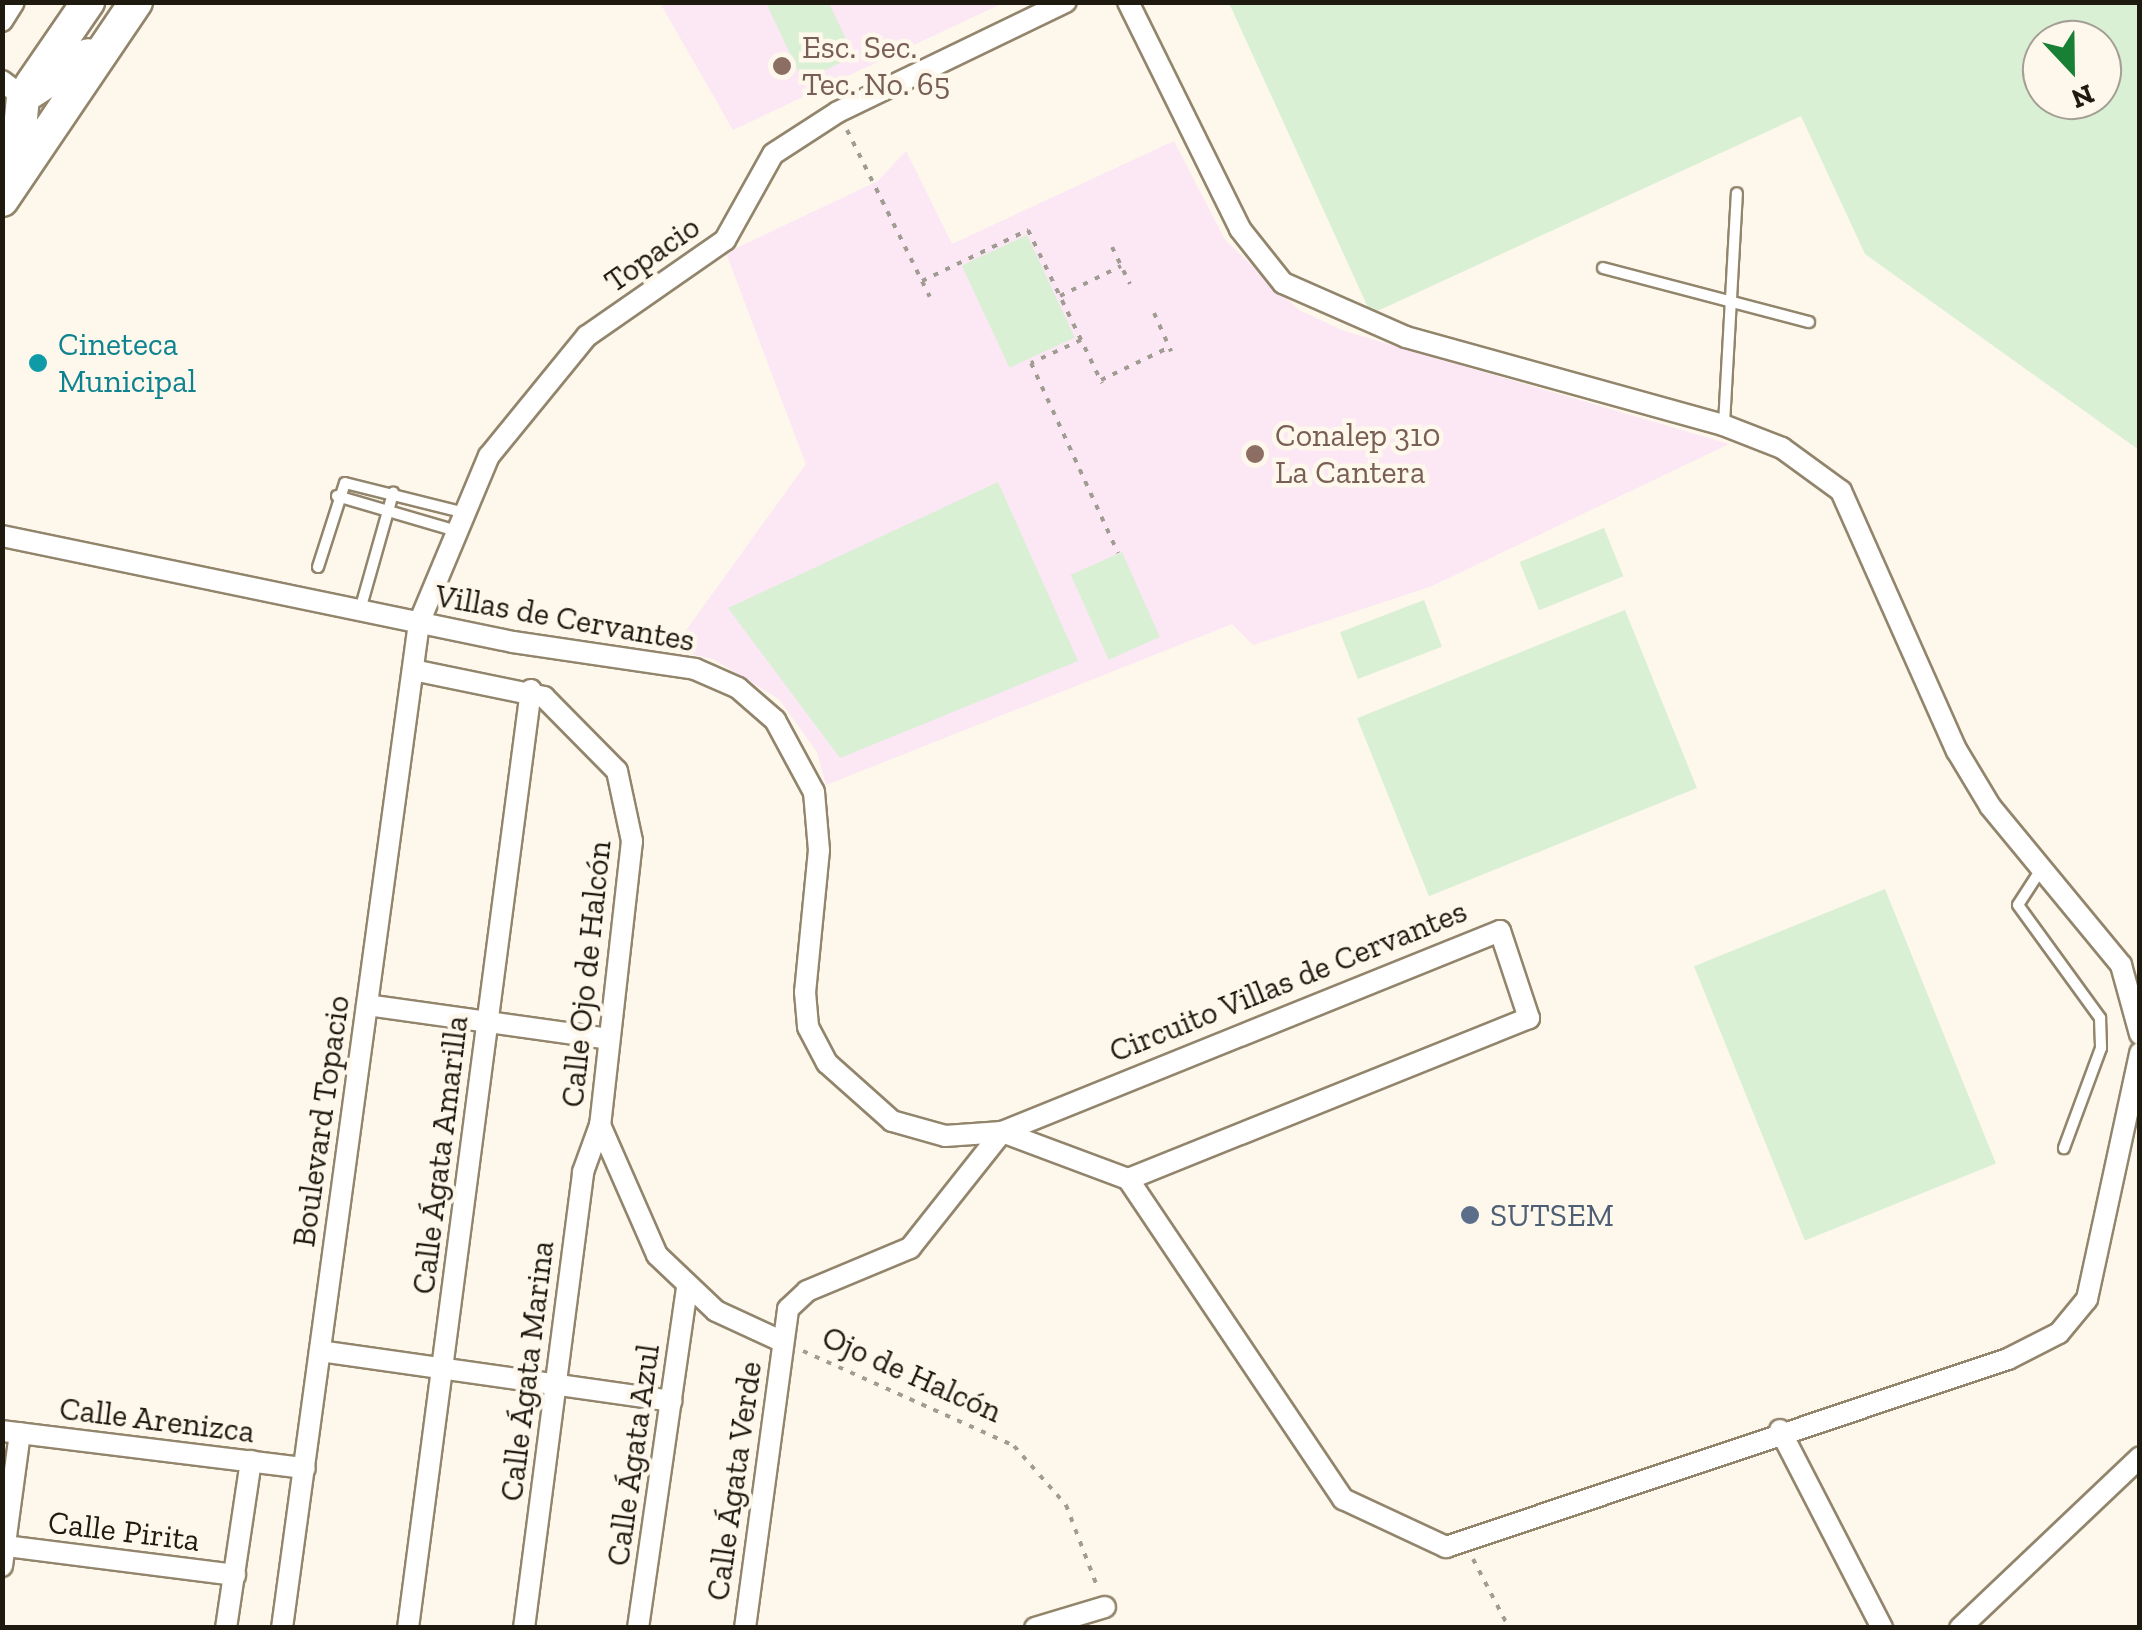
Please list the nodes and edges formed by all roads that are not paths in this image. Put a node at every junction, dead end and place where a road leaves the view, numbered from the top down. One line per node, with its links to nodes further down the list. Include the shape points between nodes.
1 (14, 2): 6 (street)
2 (88, 2): 8 (main road)
3 (136, 2): 7 (main road)
4 (1066, 2): 19 (street, Topacio, via 838,112 774,154 725,240 587,336 489,456)
5 (1128, 2): 15 (street, via 1240,229 1282,283 1406,337)
6 (2, 20)
7 (108, 41): 8 (main road); 10 (main road)
8 (13, 89): 9 (main road); 10 (main road)
9 (2, 131)
10 (8, 190)
11 (1738, 193): 13 (lane)
12 (1603, 268): 13 (lane)
13 (1729, 302): 14 (lane); 15 (lane)
14 (1809, 322)
15 (1724, 426): 26 (street, via 1782,448 1860,516 1957,751)
16 (392, 493): 17 (lane, via 354,482); 18 (lane); 19 (lane)
17 (337, 496): 18 (lane); 21 (lane)
18 (388, 510): 19 (lane); 22 (lane)
19 (461, 522): 23 (street, Topacio)
20 (2, 536): 22 (street, Villas de Cervantes)
21 (318, 567)
22 (360, 611): 23 (street, Villas de Cervantes)
23 (418, 622): 24 (street, Boulevard Topacio); 33 (street, Villas de Cervantes, via 696,670 756,701 799,753 817,806 806,992 808,1027 827,1063 892,1121 945,1136)
24 (414, 670): 25 (street, Calle Ojo de Halcón); 27 (street, Boulevard Topacio)
25 (530, 690): 28 (street, Calle Ágata Amarilla); 30 (street, Calle Ojo de Halcón, via 597,742 630,813)
26 (2040, 871): 29 (street, via 2121,965); 34 (lane, via 2018,905 2100,1018 2101,1048)
27 (367, 1005): 28 (street); 38 (street, Boulevard Topacio)
28 (487, 1022): 30 (street); 39 (street, Calle Ágata Amarilla)
29 (2140, 1034)
30 (608, 1039): 32 (street, Calle Ojo de Halcón)
31 (2140, 1052): 42 (street, via 2088,1299 2059,1333 2008,1360)
32 (600, 1125): 36 (street, Calle Ojo de Halcón, via 638,1224); 40 (street, Calle Ágata Marina, via 583,1172)
33 (1002, 1132): 35 (street, Villas de Cervantes); 35 (street, Circuito Villas de Cervantes, via 1500,932 1529,1018); 37 (street, Calle Ágata Verde, via 910,1248 807,1291 788,1309)
34 (2064, 1148)
35 (1128, 1178): 42 (street, via 1343,1499 1398,1532 1446,1547)
36 (687, 1290): 37 (street, Calle Ojo de Halcón); 41 (street, Calle Ágata Azul)
37 (783, 1342): 55 (street, Calle Ágata Verde)
38 (320, 1350): 39 (street); 46 (street, Boulevard Topacio)
39 (442, 1368): 40 (street); 52 (street, Calle Ágata Amarilla)
40 (556, 1385): 41 (street); 53 (street, Calle Ágata Marina)
41 (671, 1401): 54 (street, Calle Ágata Azul)
42 (1780, 1430): 57 (street)
43 (11, 1432): 45 (street, Calle Arenizca); 47 (street)
44 (2140, 1456): 58 (street)
45 (251, 1462): 46 (street, Calle Arenizca); 48 (street)
46 (305, 1468): 51 (street, Boulevard Topacio)
47 (4, 1556): 48 (street, Calle Pirita)
48 (235, 1575): 50 (street)
49 (1105, 1607): 56 (street)
50 (226, 1628)
51 (282, 1628)
52 (408, 1628)
53 (524, 1628)
54 (638, 1628)
55 (745, 1628)
56 (1034, 1628)
57 (1882, 1628)
58 (1960, 1628)

